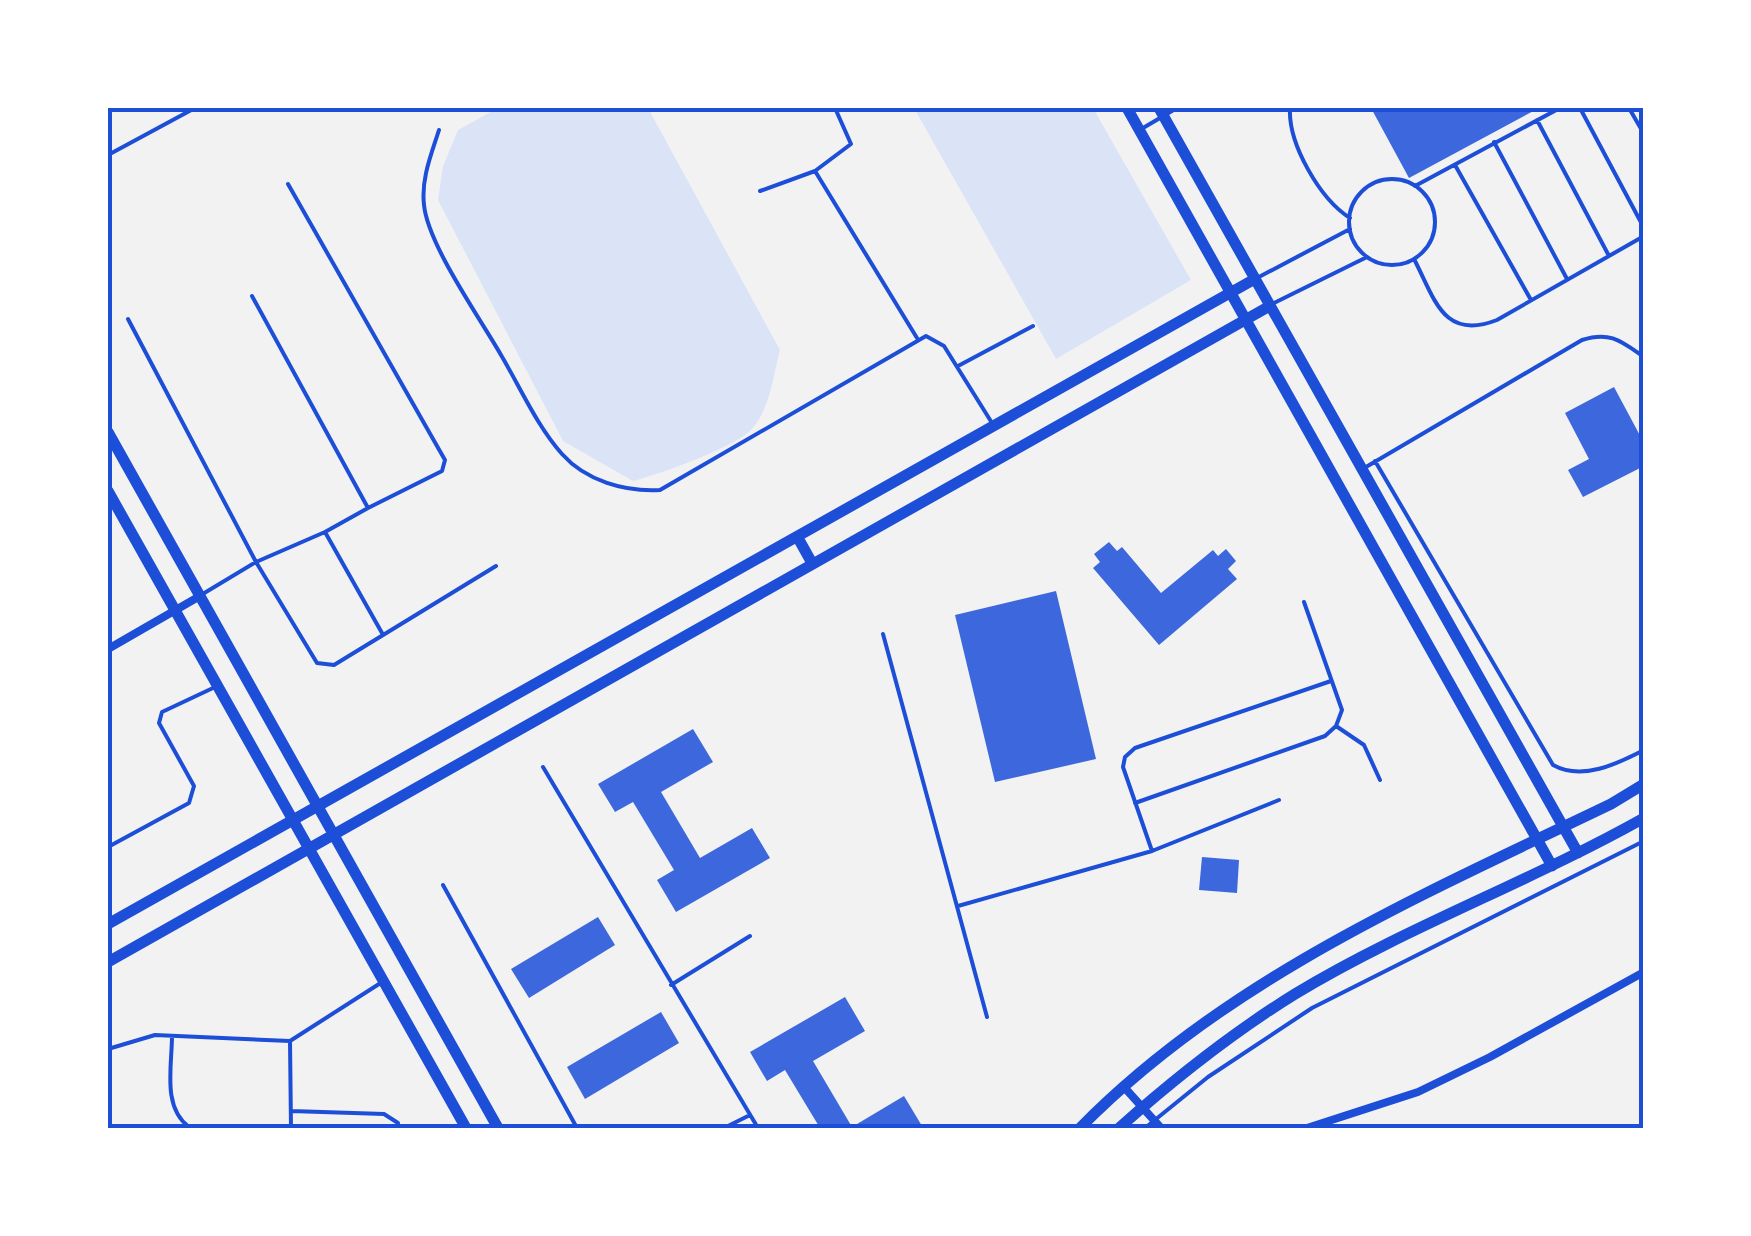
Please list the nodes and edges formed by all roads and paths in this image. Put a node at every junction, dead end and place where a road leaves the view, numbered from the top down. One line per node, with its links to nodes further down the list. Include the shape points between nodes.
1 (196, 108): 15 (lane)
2 (835, 108): 17 (lane, via 852,144)
3 (1127, 108): 12 (main road)
4 (1177, 108): 9 (lane)
5 (1290, 108): 21 (lane, via 1292,137 1327,201)
6 (1560, 108): 10 (lane)
7 (1580, 108): 22 (lane)
8 (1629, 108): 13 (lane)
9 (1161, 112): 12 (lane); 29 (main road)
10 (1536, 120): 14 (lane); 25 (lane)
11 (439, 130): 37 (lane, via 425,174 424,207 434,238 541,422 562,454 585,473 638,491 660,490)
12 (1139, 130): 30 (main road)
13 (1644, 134)
14 (1494, 142): 16 (lane); 28 (lane)
15 (108, 155)
16 (1454, 164): 19 (lane); 32 (lane)
17 (816, 171): 20 (lane); 37 (lane)
18 (288, 184): 45 (lane, via 445,460 442,471)
19 (1415, 186): 21 (lane, via 1395,180 1373,184 1357,198); 27 (lane, via 1430,202 1435,223 1429,244)
20 (760, 191)
21 (1350, 218): 23 (lane)
22 (1644, 228)
23 (1350, 229): 26 (lane); 29 (lane)
24 (1644, 236): 25 (lane)
25 (1608, 256): 28 (lane)
26 (1368, 257): 27 (lane, via 1390,264); 33 (lane)
27 (1414, 259): 32 (lane, via 1440,307 1459,326 1482,326)
28 (1566, 279): 32 (lane)
29 (1253, 280): 30 (main road); 33 (main road)
30 (1228, 293): 35 (main road); 40 (main road)
31 (252, 296): 45 (lane)
32 (1531, 300)
33 (1268, 306): 35 (main road); 43 (main road)
34 (128, 320): 48 (lane)
35 (1243, 320): 49 (main road); 71 (main road)
36 (1033, 326): 39 (lane)
37 (917, 338): 39 (lane, via 934,338)
38 (1644, 357): 42 (lane, via 1614,336 1582,340)
39 (958, 366): 40 (lane)
40 (994, 427): 47 (main road)
41 (108, 432): 51 (main road)
42 (1375, 461): 43 (lane); 60 (lane, via 1553,765 1584,772)
43 (1361, 470): 69 (main road)
44 (108, 491): 53 (main road)
45 (368, 508): 46 (lane)
46 (326, 532): 48 (lane); 54 (lane)
47 (798, 538): 49 (main road); 66 (main road)
48 (256, 562): 51 (lane); 54 (lane, via 317,663 334,665)
49 (812, 563): 70 (main road)
50 (496, 566): 54 (lane)
51 (200, 596): 53 (street); 66 (main road)
52 (1304, 602): 57 (lane)
53 (175, 610): 56 (street); 58 (main road)
54 (383, 634)
55 (883, 634): 79 (lane)
56 (108, 649)
57 (1332, 680): 59 (lane, via 1342,710); 65 (lane, via 1134,748 1123,767)
58 (218, 686): 67 (main road); 73 (lane, via 159,716 194,786 189,804)
59 (1336, 726): 62 (lane, via 1364,745); 65 (lane, via 1325,736)
60 (1644, 750)
61 (543, 767): 85 (lane)
62 (1380, 780)
63 (1644, 784): 69 (main road)
64 (1279, 800): 75 (lane)
65 (1135, 803): 75 (lane)
66 (317, 804): 67 (main road); 70 (main road)
67 (292, 818): 74 (main road); 80 (main road)
68 (1644, 818): 76 (main road)
69 (1564, 826): 71 (main road); 76 (main road)
70 (334, 834): 74 (main road); 99 (main road)
71 (1538, 838): 77 (main road); 90 (main road, via 1246,992)
72 (1644, 842): 94 (lane, via 1312,1008)
73 (108, 847)
74 (308, 848): 82 (main road); 84 (main road)
75 (1152, 851): 79 (lane)
76 (1578, 853): 77 (main road)
77 (1552, 866): 91 (main road, via 1298,993 1242,1028)
78 (443, 885): 100 (lane)
79 (958, 906): 86 (lane)
80 (108, 924)
81 (750, 936): 85 (lane)
82 (108, 962)
83 (1643, 972): 107 (street, via 1418,1092)
84 (383, 982): 88 (lane); 98 (main road)
85 (671, 985): 93 (lane)
86 (988, 1017)
87 (172, 1036): 88 (lane); 89 (lane); 95 (lane, via 171,1099 178,1118 189,1127)
88 (290, 1041): 92 (lane)
89 (108, 1049)
90 (1124, 1086): 91 (street); 103 (main road)
91 (1142, 1108): 94 (street); 104 (main road)
92 (291, 1111): 96 (lane); 97 (lane, via 384,1114)
93 (750, 1115): 101 (lane); 102 (lane)
94 (1153, 1121): 105 (lane); 106 (street)
95 (230, 1128)
96 (291, 1128)
97 (398, 1128)
98 (466, 1128)
99 (498, 1128)
100 (578, 1128)
101 (724, 1128)
102 (758, 1128)
103 (1080, 1128)
104 (1119, 1128)
105 (1146, 1128)
106 (1160, 1128)
107 (1307, 1128)

